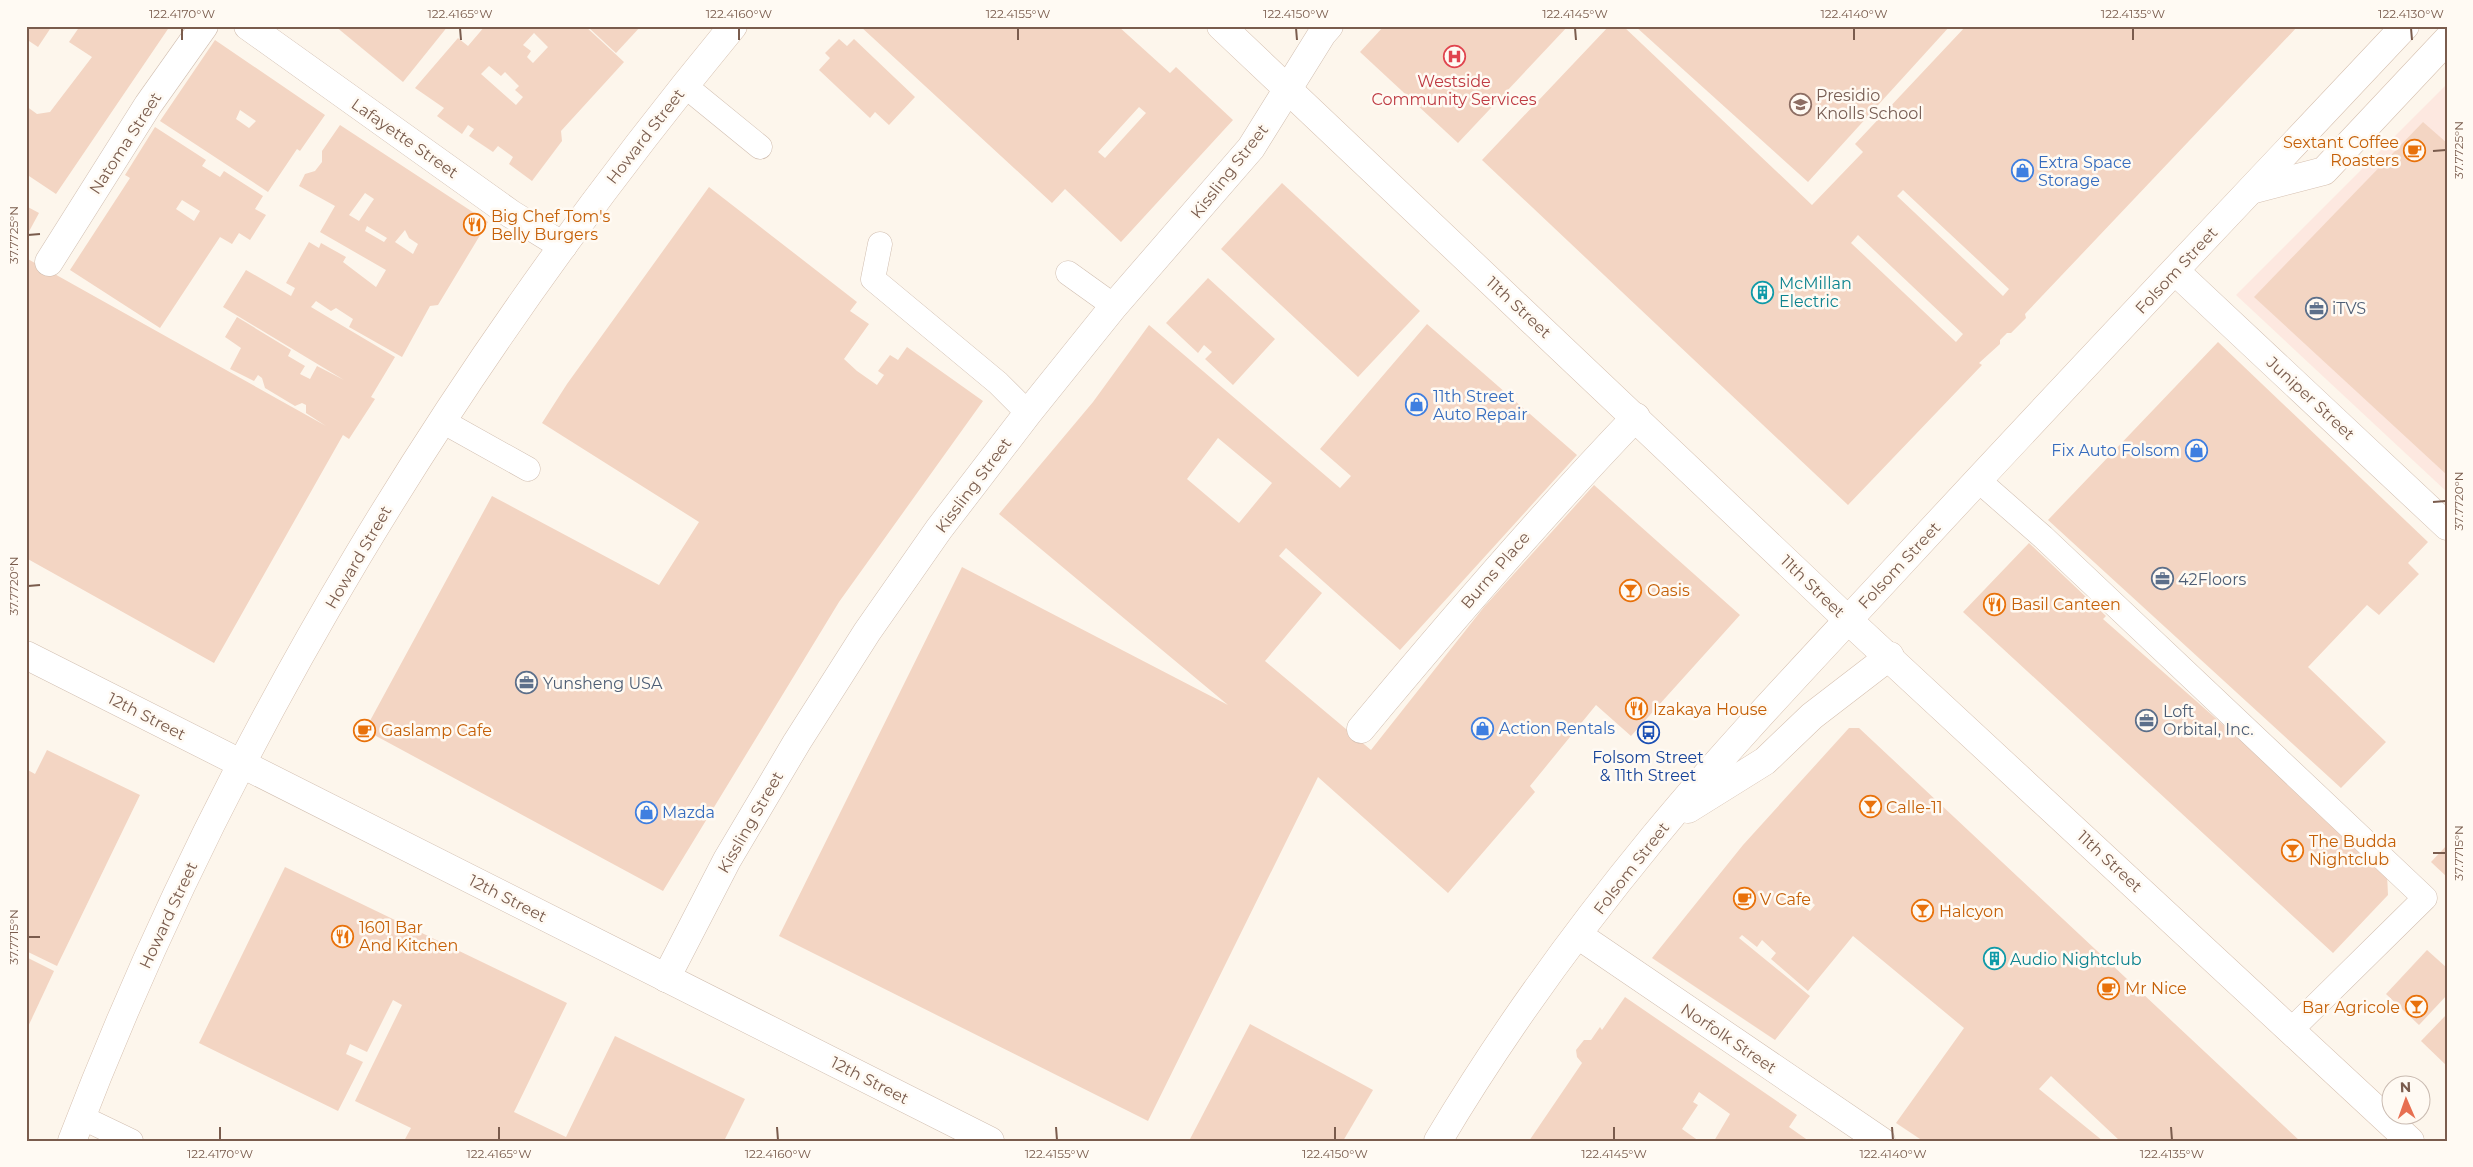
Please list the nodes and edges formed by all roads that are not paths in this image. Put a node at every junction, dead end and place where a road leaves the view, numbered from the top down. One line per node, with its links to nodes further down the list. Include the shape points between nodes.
1 (204, 26): 14 (street, Natoma Street, via 148,105)
2 (248, 26): 13 (street, Lafayette Street, via 511,214)
3 (733, 26): 8 (street, Howard Street)
4 (1221, 26): 9 (street, 11th Street)
5 (1329, 26): 9 (street, Kissling Street)
6 (2405, 26): 11 (street, Folsom Street)
7 (2447, 40): 11 (street, via 2324,171)
8 (684, 85): 10 (lane); 13 (street, Howard Street)
9 (1288, 90): 17 (street, Kissling Street, via 1251,148); 19 (street, 11th Street)
10 (760, 147)
11 (2251, 190): 15 (street, Folsom Street)
12 (880, 244): 18 (lane, via 873,279)
13 (563, 246): 20 (street, Howard Street, via 506,324)
14 (49, 262)
15 (2175, 271): 22 (street, Folsom Street); 23 (street, Juniper Street)
16 (1068, 273): 17 (lane)
17 (1114, 306): 18 (street, Kissling Street)
18 (1028, 413): 31 (street, Kissling Street, via 939,529 867,632 727,860)
19 (1636, 417): 24 (street, 11th Street); 27 (street, Burns Place, via 1495,570)
20 (442, 421): 21 (lane); 28 (street, Howard Street, via 372,530)
21 (528, 469)
22 (1978, 480): 24 (street, Folsom Street); 32 (lane, via 2043,536 2425,898)
23 (2447, 526)
24 (1847, 619): 26 (street, 11th Street); 29 (street, Folsom Street)
25 (26, 655): 28 (street, 12th Street)
26 (1890, 656): 29 (street, via 1812,716 1765,761); 32 (street, 11th Street)
27 (1361, 729)
28 (241, 763): 31 (street, 12th Street); 33 (street, Howard Street, via 145,964)
29 (1667, 822): 30 (street, Folsom Street)
30 (1578, 935): 36 (street, Folsom Street); 37 (street, Norfolk Street)
31 (666, 978): 35 (street, 12th Street)
32 (2292, 1030): 38 (street, 11th Street)
33 (76, 1129): 34 (lane)
34 (131, 1141)
35 (990, 1141)
36 (1438, 1141)
37 (1880, 1141)
38 (2410, 1141)

